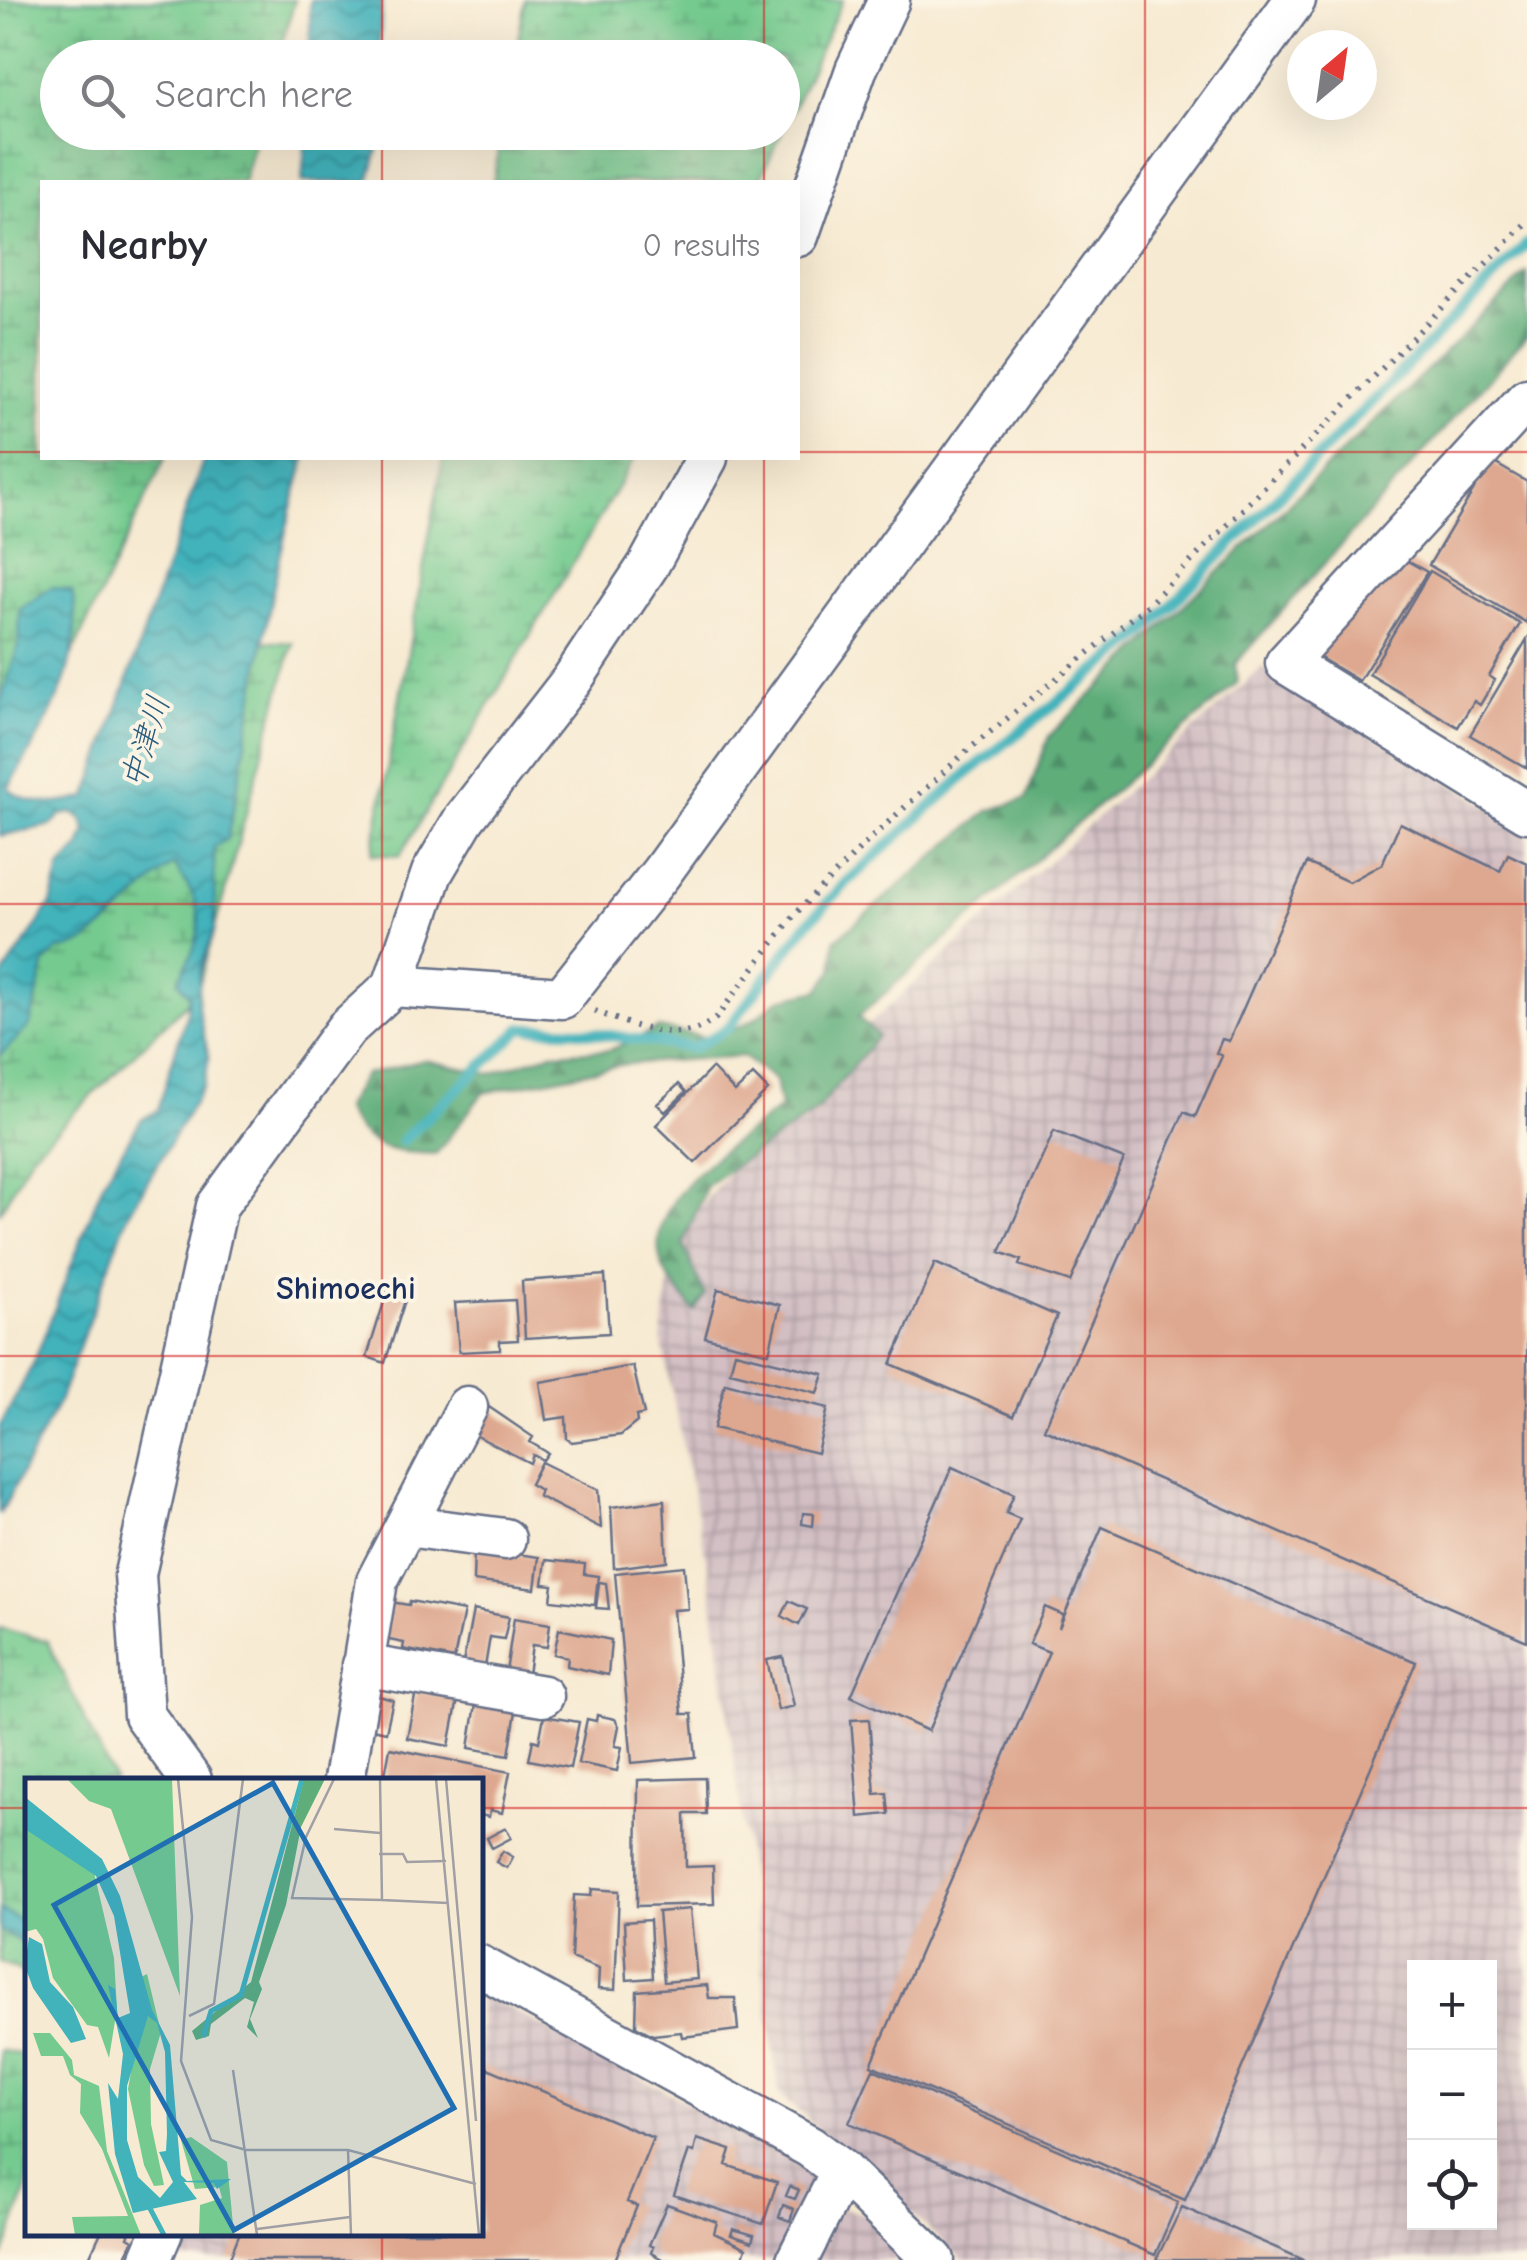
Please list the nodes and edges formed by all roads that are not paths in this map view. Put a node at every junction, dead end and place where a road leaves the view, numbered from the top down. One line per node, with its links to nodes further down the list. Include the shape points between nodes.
1 (889, 0): 3 (street, via 856,70)
2 (1295, 0): 7 (street, via 673,857 562,998)
3 (800, 230)
4 (1527, 399): 6 (street, via 1286,663)
5 (706, 460): 7 (street, via 649,564 572,680 464,819 432,873)
6 (1527, 812)
7 (394, 986): 13 (street, via 346,1028 217,1206 136,1574 144,1715)
8 (467, 1407): 9 (street)
9 (406, 1526): 10 (street); 11 (street, via 377,1581)
10 (504, 1539)
11 (362, 1665): 12 (street); 14 (street)
12 (542, 1696)
13 (190, 1778)
14 (344, 1778)
15 (482, 1967): 16 (street, via 810,2147)
16 (842, 2171): 19 (street); 20 (street)
17 (161, 2235): 18 (street)
18 (150, 2260)
19 (797, 2260)
20 (934, 2260)

